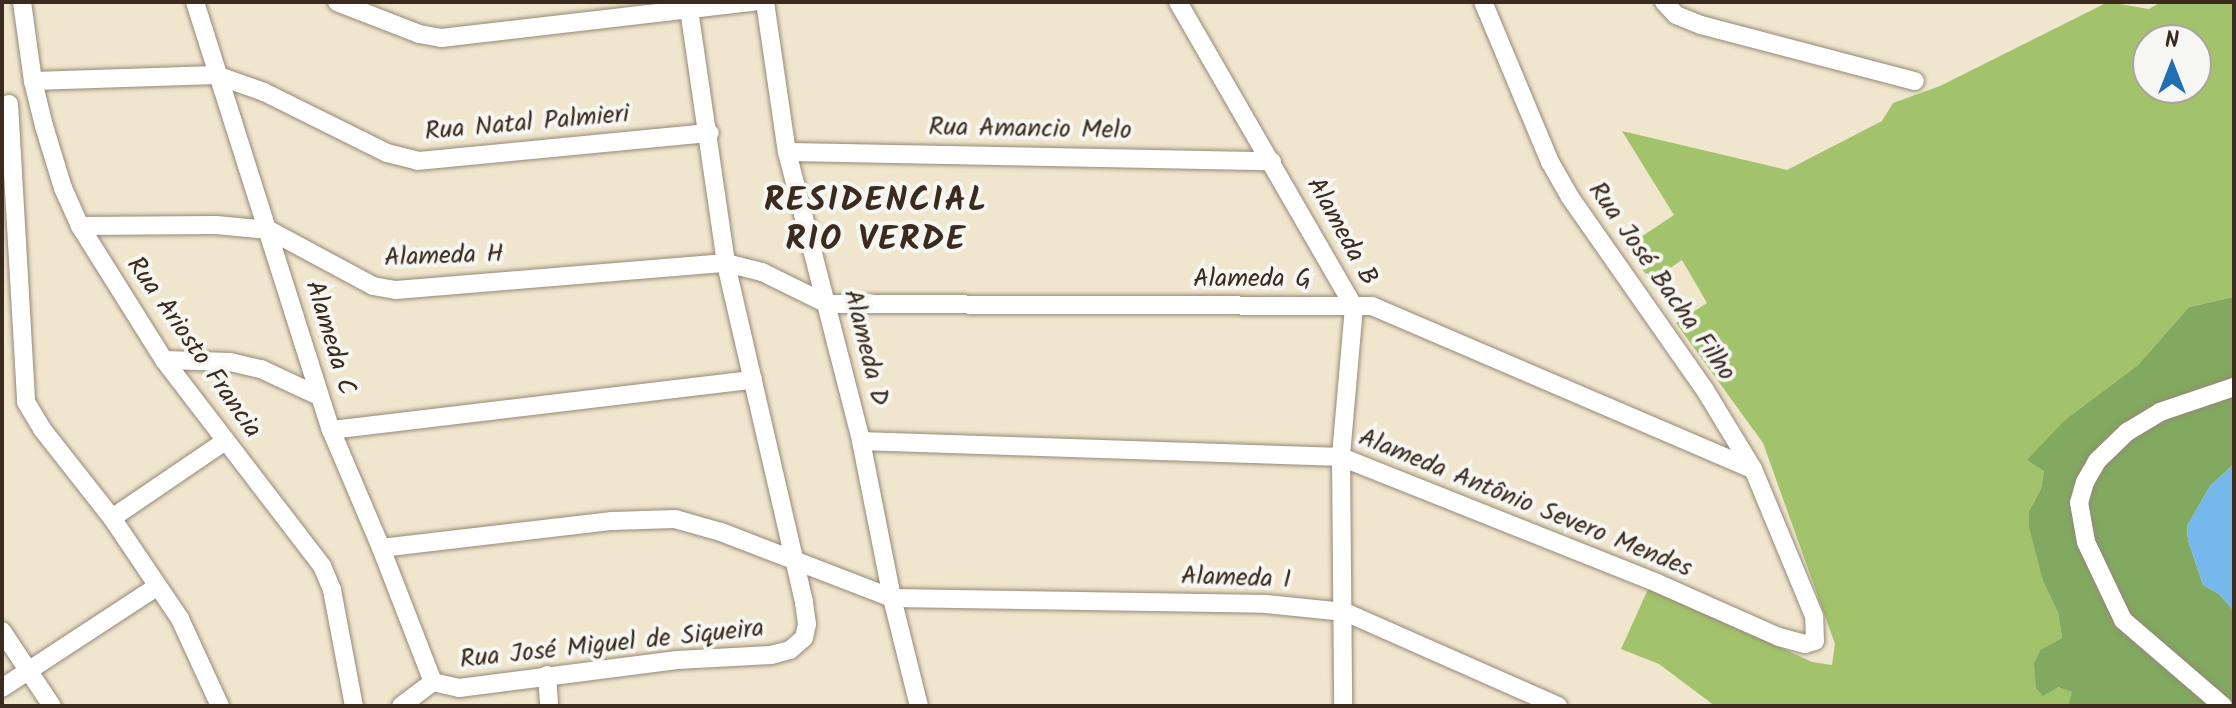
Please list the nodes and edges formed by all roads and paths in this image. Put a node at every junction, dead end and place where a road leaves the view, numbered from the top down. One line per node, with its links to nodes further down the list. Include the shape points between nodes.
1 (22, 2): 11 (street, Rua Ariosto Francia)
2 (195, 2): 10 (street, Alameda C)
3 (337, 2): 9 (street, via 441,38)
4 (753, 2): 9 (street)
5 (765, 2): 15 (street, Alameda D)
6 (1178, 2): 16 (street, Alameda B)
7 (1483, 2): 30 (street, Rua José Bacha Filho, via 1550,162 1570,197 1705,390)
8 (1664, 2): 12 (street, via 1676,15 1701,25)
9 (689, 9): 14 (street)
10 (216, 75): 11 (street, Rua Natal Palmieri); 14 (street, Rua Natal Palmieri, via 264,92 387,153 418,161); 18 (street, Alameda C)
11 (33, 81): 13 (street); 17 (street, Rua Ariosto Francia, via 63,188)
12 (1915, 81)
13 (5, 108): 31 (street, via 24,394 42,429)
14 (710, 133): 19 (street)
15 (787, 152): 16 (street, Rua Amancio Melo); 20 (street, Alameda D)
16 (1272, 161): 21 (street, Alameda B)
17 (80, 226): 18 (street, Alameda H); 22 (street, Rua Ariosto Francia)
18 (269, 230): 19 (street, Alameda H, via 373,286 396,290); 25 (street, Alameda C)
19 (726, 263): 20 (street, Alameda G, via 762,272); 23 (street)
20 (827, 304): 21 (street, Alameda G); 27 (street, Alameda D)
21 (1354, 307): 29 (street, Alameda B); 30 (street, Alameda G, via 1385,310)
22 (164, 360): 25 (street, via 230,362 261,369); 28 (street, Rua Ariosto Francia)
23 (753, 380): 26 (street); 33 (street)
24 (2234, 387): 51 (street, via 2180,403 2127,432 2097,461 2079,503 2086,542 2123,620)
25 (319, 396): 26 (street, Alameda C)
26 (331, 430): 32 (street, Alameda C)
27 (861, 441): 29 (street, Alameda Antônio Severo Mendes); 36 (street, Alameda D)
28 (224, 442): 31 (street); 45 (street, Rua Ariosto Francia, via 327,576)
29 (1341, 457): 35 (street, Alameda Antônio Severo Mendes, via 1779,637 1810,644 1817,638 1817,627); 37 (street, Alameda B)
30 (1753, 469): 35 (street, Rua José Bacha Filho)
31 (112, 518): 34 (street)
32 (381, 548): 33 (street, Alameda I, via 661,518 721,532); 41 (street, Alameda C)
33 (794, 562): 36 (street, Alameda I); 40 (street, Rua José Miguel de Siqueira, via 807,624 795,648 781,654)
34 (158, 586): 39 (street); 44 (street, via 188,634)
35 (1803, 587)
36 (892, 598): 37 (street, Alameda I, via 1266,604); 48 (street, Alameda D)
37 (1345, 612): 49 (street, Alameda B); 50 (street, Alameda I)
38 (2, 631): 39 (street)
39 (29, 670): 42 (street); 43 (street)
40 (547, 675): 41 (street, Rua José Miguel de Siqueira, via 459,688); 47 (street)
41 (433, 682): 46 (street)
42 (2, 688)
43 (52, 706)
44 (220, 706)
45 (354, 706)
46 (401, 706)
47 (549, 706)
48 (919, 706)
49 (1343, 706)
50 (1558, 706)
51 (2223, 706)

